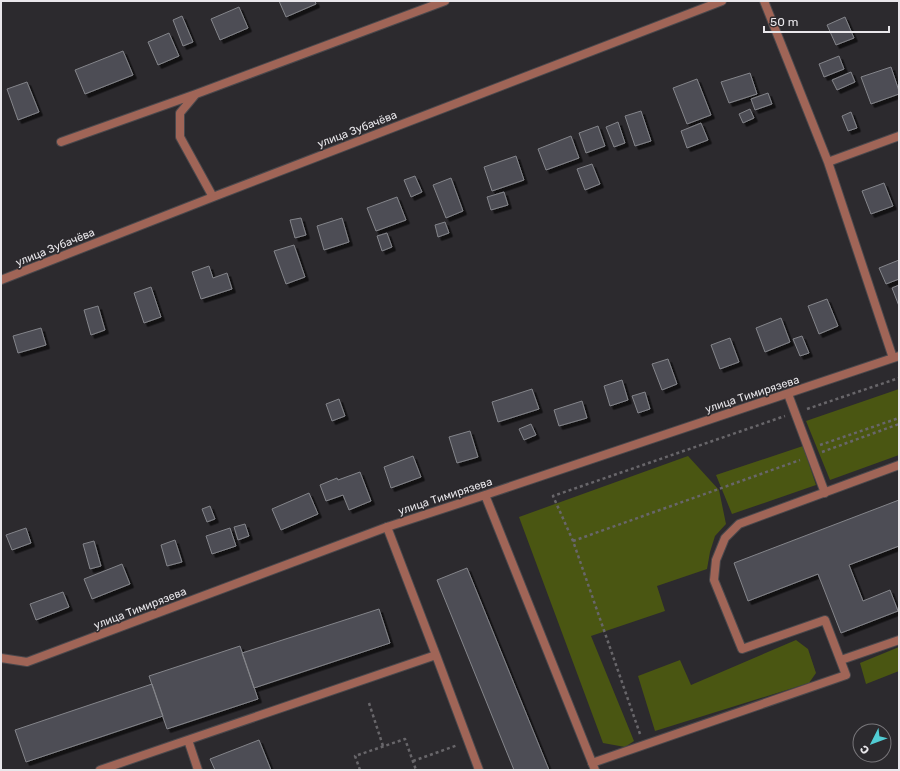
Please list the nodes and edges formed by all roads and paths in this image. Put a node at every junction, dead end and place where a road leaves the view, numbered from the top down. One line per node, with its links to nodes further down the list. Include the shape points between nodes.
1 (445, 1): 4 (street)
2 (722, 1): 8 (street, улица Зубачёва)
3 (764, 1): 7 (street)
4 (196, 94): 6 (street); 8 (street, via 180,113 180,136)
5 (899, 136): 7 (street)
6 (61, 142)
7 (828, 162): 10 (street)
8 (213, 197): 9 (street, улица Зубачёва)
9 (1, 280)
10 (896, 357): 12 (street, улица Тимирязева)
11 (899, 378): 13 (path)
12 (788, 394): 13 (street); 19 (street, улица Тимирязева)
13 (795, 413): 16 (street); 21 (path, via 553,496)
14 (899, 418): 16 (path)
15 (899, 424): 16 (path)
16 (810, 452): 18 (street); 21 (path)
17 (899, 465): 18 (street)
18 (825, 493): 25 (street, via 739,524 725,538 716,560 714,580 742,649 825,620)
19 (485, 495): 20 (street, улица Тимирязева); 32 (street)
20 (387, 527): 23 (street); 24 (street, улица Тимирязева, via 27,662)
21 (573, 541): 29 (path)
22 (899, 640): 25 (street)
23 (436, 655): 27 (street); 28 (street)
24 (1, 658)
25 (841, 660): 29 (street, via 846,676)
26 (369, 703): 30 (path)
27 (188, 740): 33 (street); 34 (street)
28 (468, 741): 31 (path); 37 (street)
29 (644, 744): 32 (street)
30 (382, 746): 31 (path, via 405,739); 35 (path, via 355,756)
31 (413, 761): 36 (path)
32 (594, 766)
33 (100, 770)
34 (198, 770)
35 (360, 770)
36 (416, 770)
37 (479, 770)

